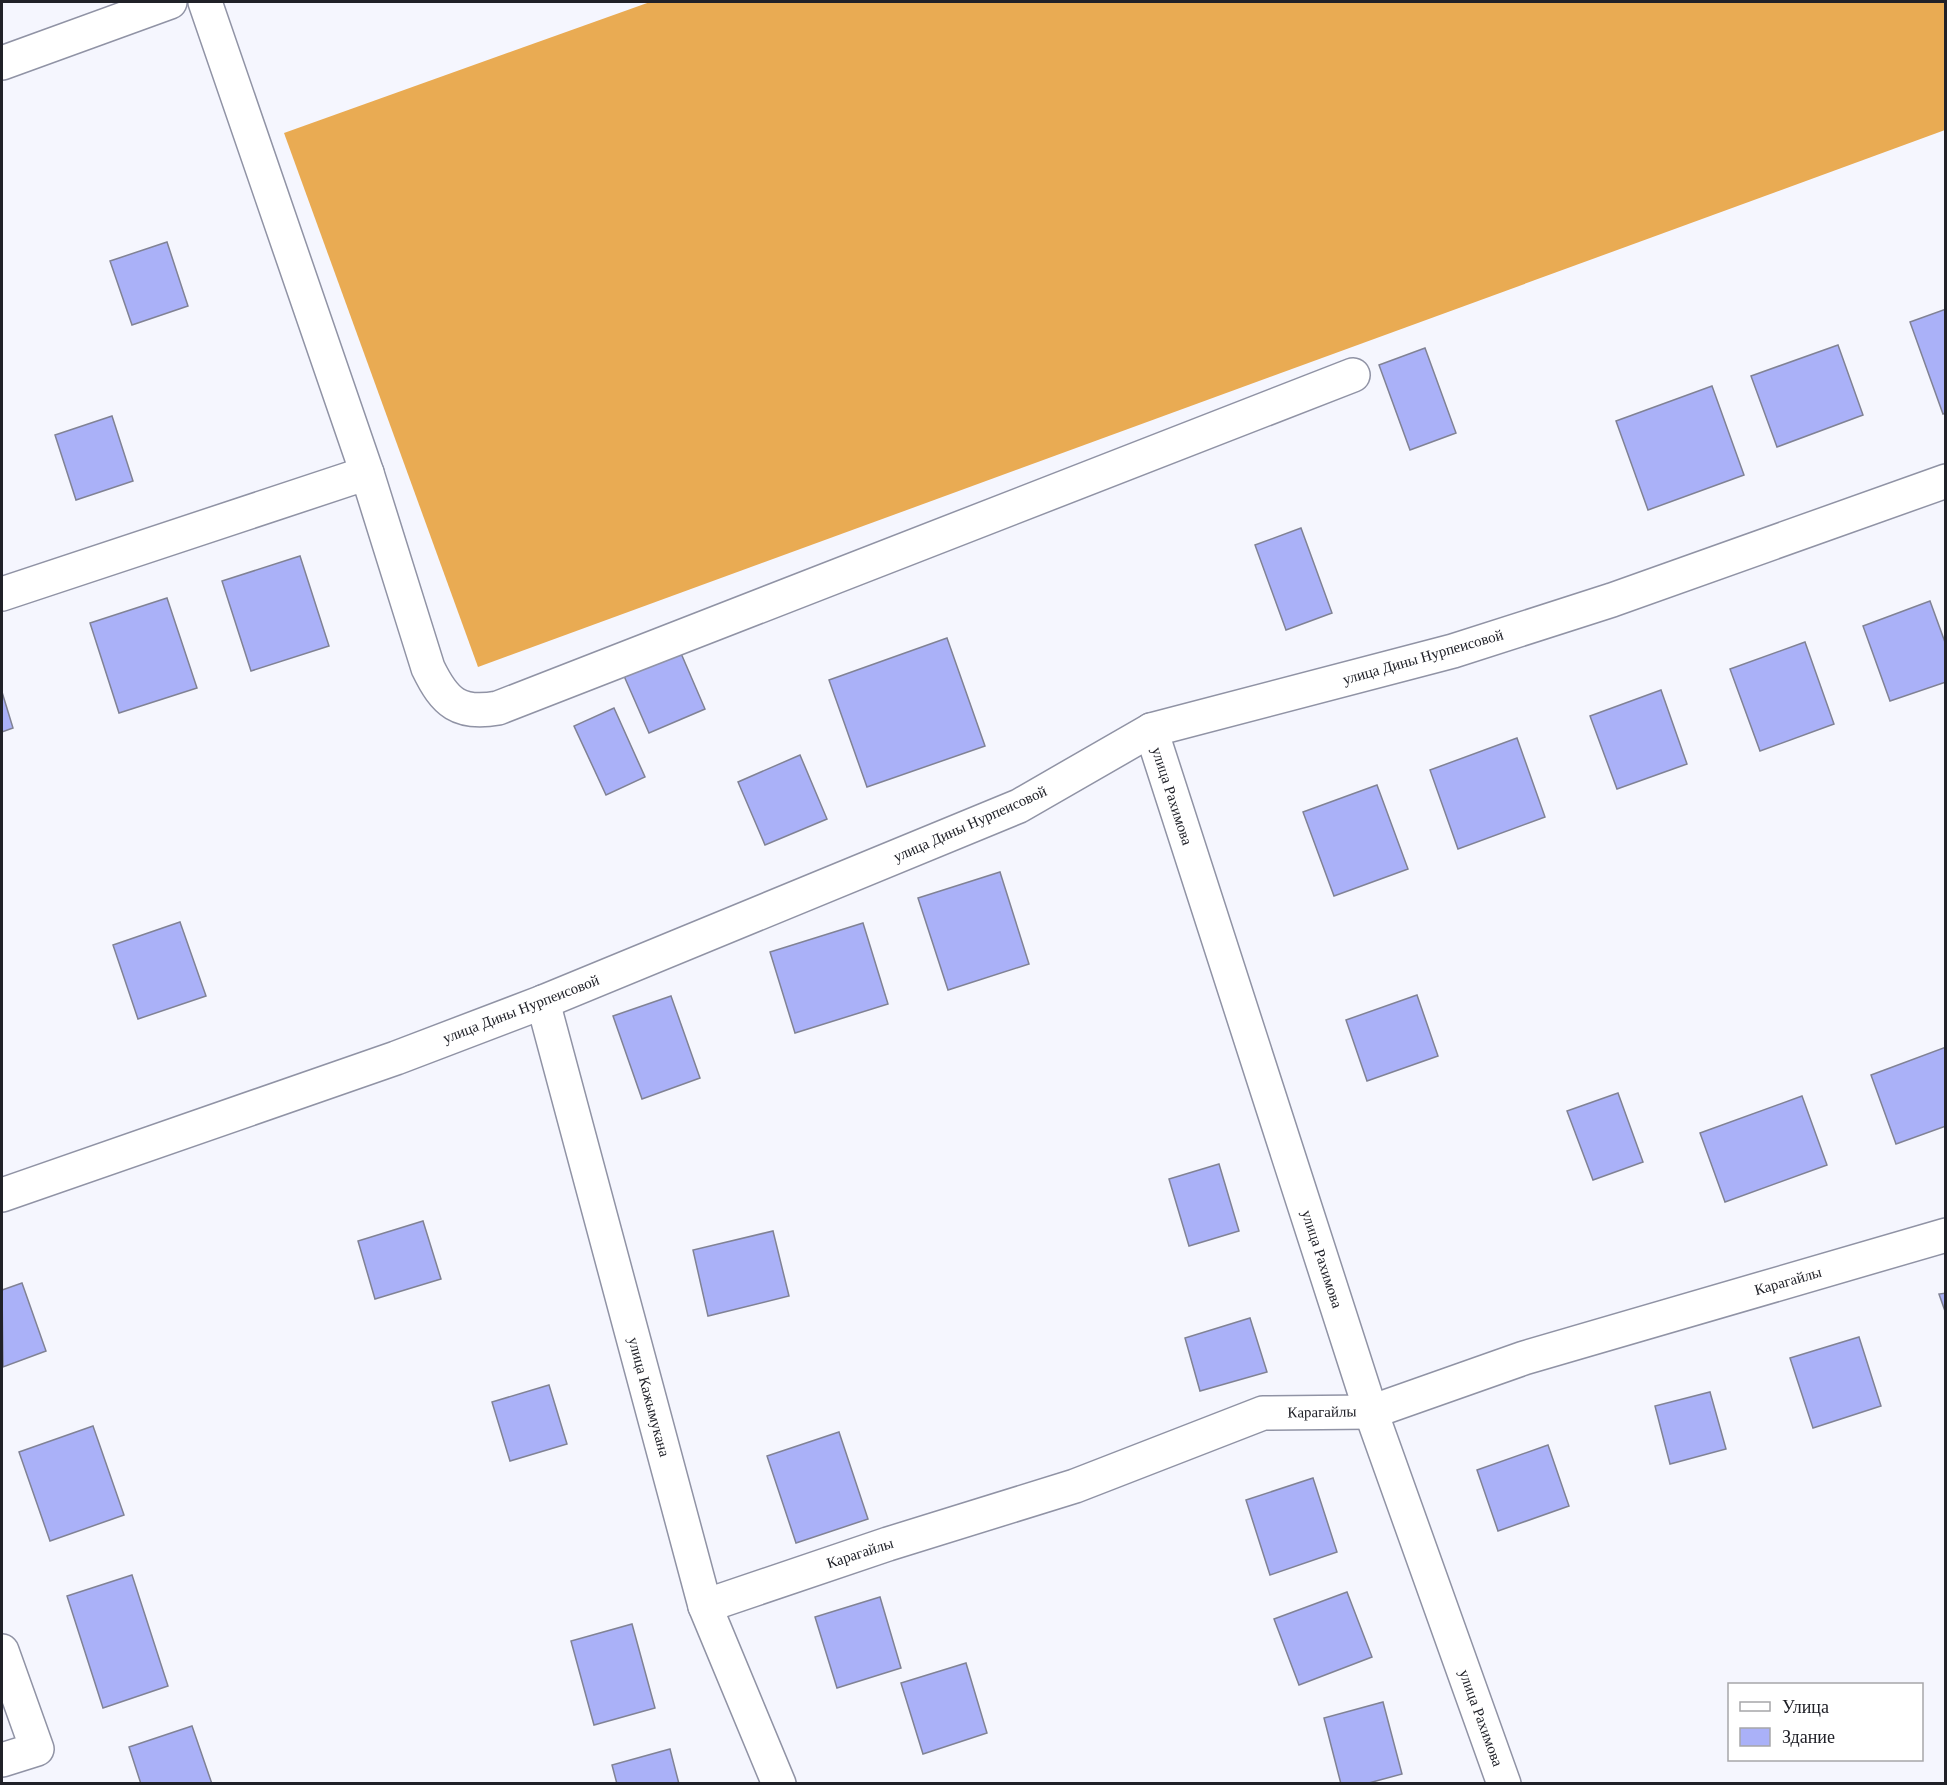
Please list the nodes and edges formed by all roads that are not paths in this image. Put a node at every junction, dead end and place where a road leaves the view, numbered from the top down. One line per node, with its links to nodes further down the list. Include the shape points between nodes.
1 (170, 2): 3 (street)
2 (206, 2): 5 (street)
3 (2, 63)
4 (1353, 375): 5 (street, via 498,708 476,712 457,706 439,690 428,668)
5 (367, 473): 7 (street)
6 (1946, 481): 8 (street, улица Дины Нурпеисовой, via 1612,600 1453,651)
7 (2, 594)
8 (1151, 730): 9 (street, улица Дины Нурпеисовой, via 1019,806); 12 (street, улица Рахимова)
9 (543, 1002): 10 (street, улица Дины Нурпеисовой, via 396,1058); 13 (street, улица Кажымукана)
10 (2, 1195)
11 (1946, 1235): 12 (street, Карагайлы, via 1524,1358)
12 (1371, 1412): 13 (street, Карагайлы, via 1263,1413 1075,1486); 17 (street, улица Рахимова)
13 (705, 1606): 16 (street, улица Кажымукана)
14 (2, 1652): 15 (street, via 37,1749)
15 (2, 1760)
16 (779, 1784)
17 (1504, 1784)

